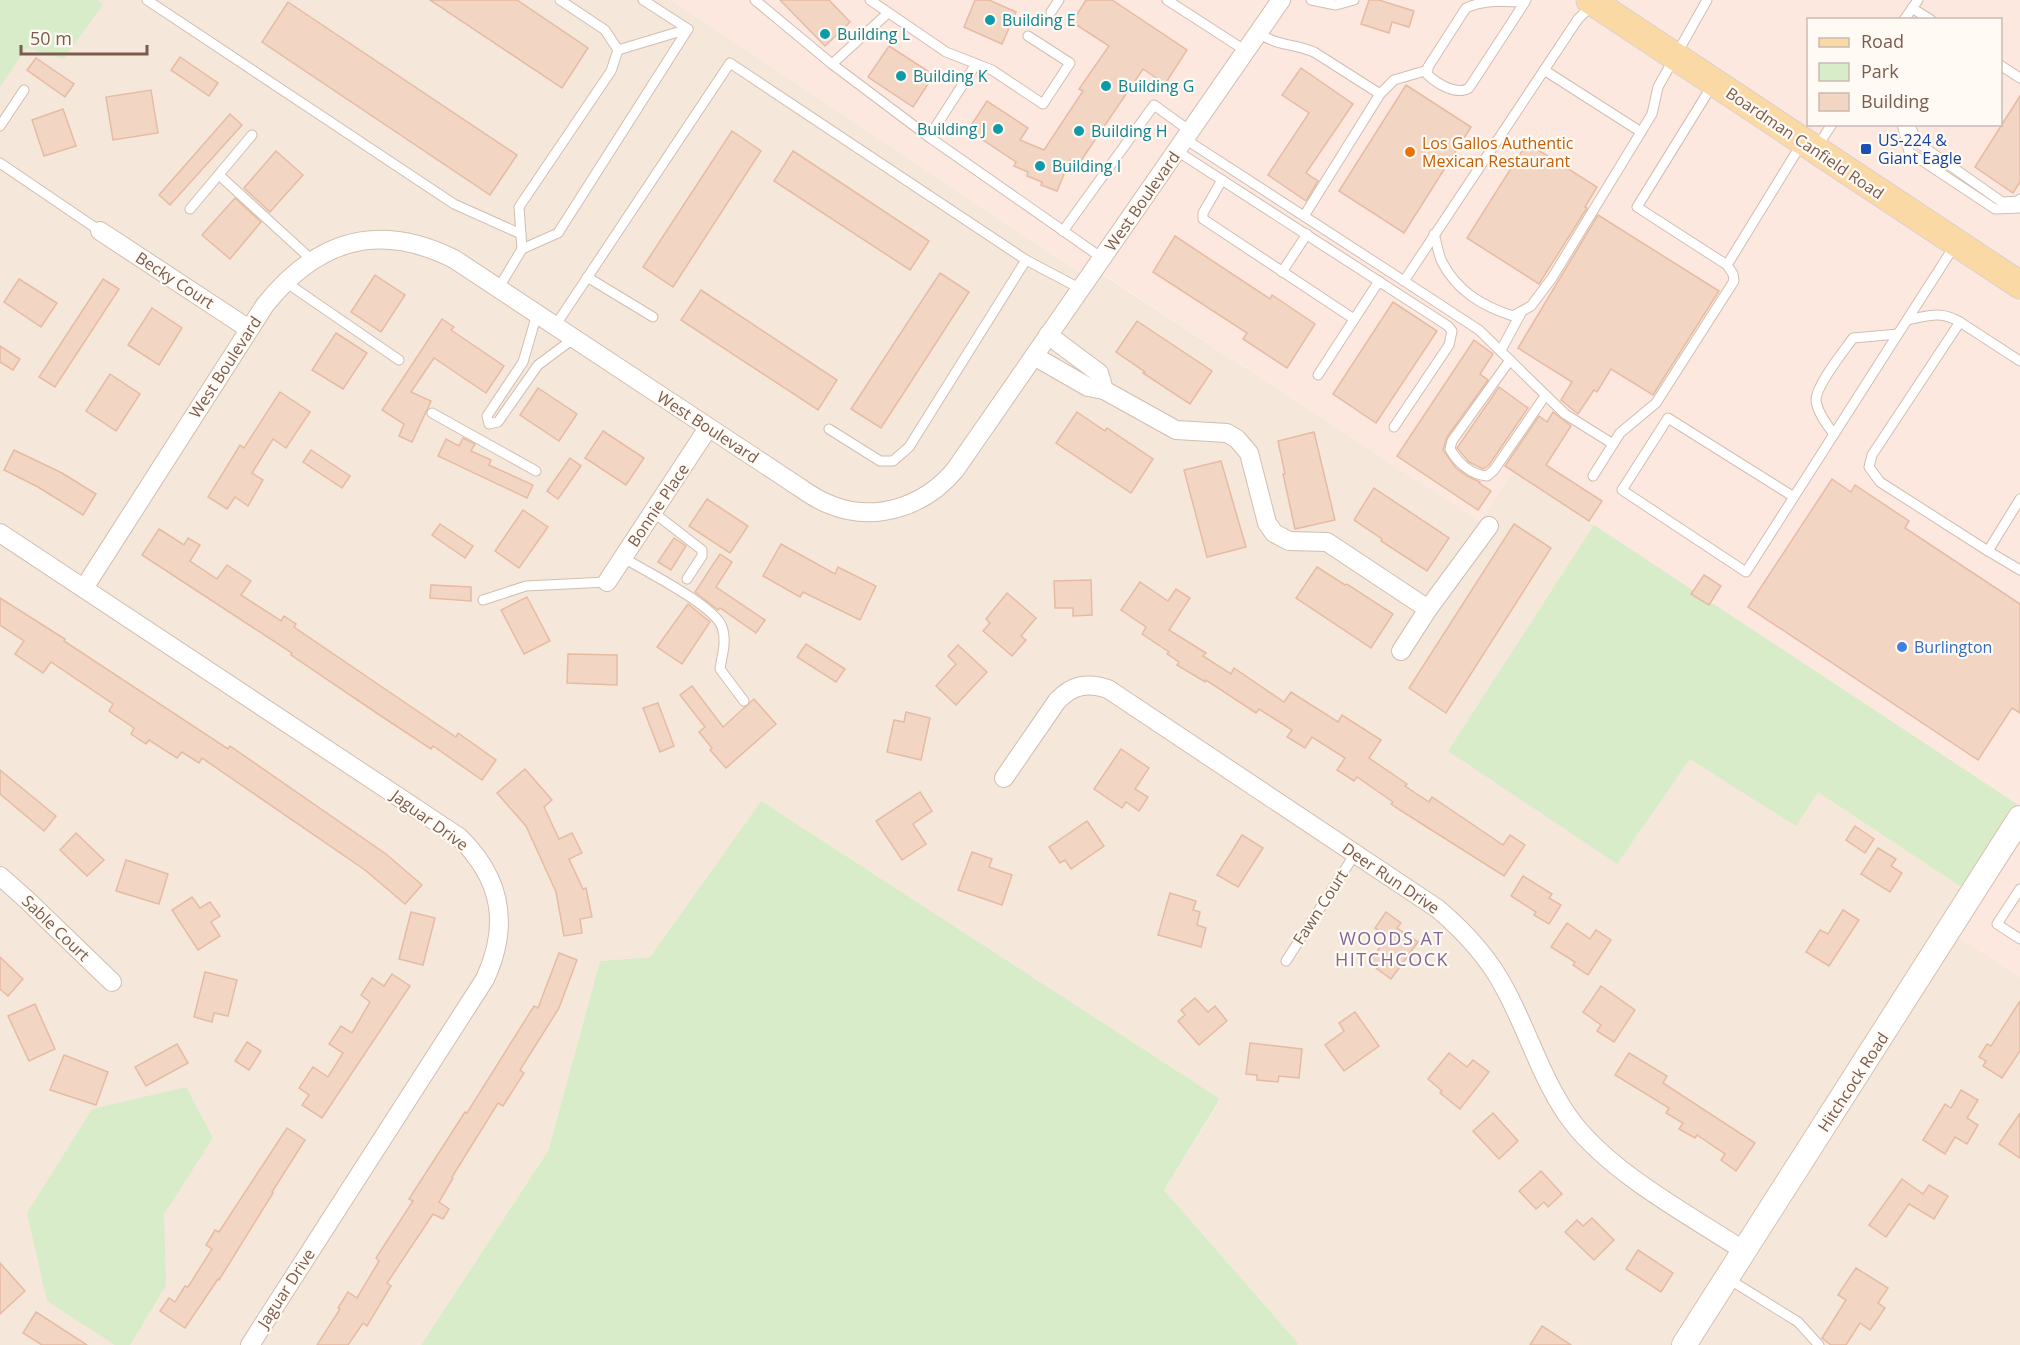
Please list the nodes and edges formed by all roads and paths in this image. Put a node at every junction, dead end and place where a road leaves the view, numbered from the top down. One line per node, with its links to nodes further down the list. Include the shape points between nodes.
1 (147, 0): 52 (lane, via 454,204)
2 (560, 0): 22 (lane, via 605,30)
3 (643, 0): 19 (lane)
4 (754, 0): 25 (lane)
5 (870, 0): 16 (lane)
6 (1059, 0): 15 (lane)
7 (1167, 0): 23 (lane)
8 (1281, 0): 20 (street, West Boulevard)
9 (1311, 0): 10 (lane, via 1336,5)
10 (1354, 0)
11 (1707, 0): 24 (lane)
12 (1525, 1): 28 (lane, via 1473,3 1466,8); 28 (lane, via 1469,88 1458,91 1437,83 1427,74)
13 (1594, 1): 24 (main road, Boardman Canfield Road); 29 (lane)
14 (1915, 4): 17 (lane); 18 (lane)
15 (1051, 12)
16 (888, 13): 25 (lane); 26 (lane, via 946,52)
17 (1905, 18)
18 (1929, 18)
19 (688, 29): 22 (lane); 56 (lane, via 558,233)
20 (1258, 33): 23 (street, West Boulevard); 33 (lane, via 1271,41 1314,52)
21 (1028, 36): 26 (lane, via 1070,63 1043,104 992,70)
22 (618, 50): 52 (lane, via 611,71 519,207)
23 (1246, 51): 41 (street, West Boulevard)
24 (1675, 56): 31 (main road, Boardman Canfield Road); 38 (lane)
25 (832, 64): 40 (lane)
26 (976, 64): 40 (lane)
27 (2002, 66): 30 (lane)
28 (1428, 70): 33 (lane, via 1394,80)
29 (1544, 70): 38 (lane); 54 (lane)
30 (2020, 78)
31 (1714, 82): 42 (main road, Boardman Canfield Road); 60 (lane, via 1637,207)
32 (24, 90): 34 (lane)
33 (1380, 94): 49 (lane)
34 (0, 126)
35 (1830, 126): 42 (lane)
36 (1902, 126): 47 (lane, via 1909,152 1995,209)
37 (1910, 126): 46 (lane, via 1918,143 2002,202)
38 (1641, 132): 69 (lane, via 1552,278 1531,306)
39 (252, 135): 44 (lane)
40 (929, 137): 51 (lane)
41 (1184, 141): 45 (lane); 49 (lane); 51 (lane, via 1154,105); 57 (street, West Boulevard)
42 (1809, 145): 55 (main road, Boardman Canfield Road); 60 (lane)
43 (0, 163): 50 (lane)
44 (219, 175): 48 (lane); 58 (lane)
45 (1222, 180): 53 (lane); 61 (lane, via 1203,219)
46 (2020, 199)
47 (2020, 207)
48 (189, 209)
49 (1304, 216): 66 (lane)
50 (100, 231): 76 (street, Becky Court)
51 (1064, 231): 57 (lane)
52 (521, 234): 56 (lane)
53 (1307, 234): 61 (lane); 65 (lane)
54 (1434, 234): 66 (lane); 69 (lane, via 1441,261 1459,286 1489,309 1513,316)
55 (1956, 243): 63 (main road, Boardman Canfield Road); 73 (lane)
56 (522, 249): 67 (lane)
57 (1102, 258): 68 (street, West Boulevard)
58 (312, 260): 64 (street, West Boulevard); 67 (street, West Boulevard, via 360,241 412,242 454,259)
59 (1026, 260): 62 (lane, via 730,63); 68 (lane); 92 (lane, via 909,447 893,461 880,461)
60 (1727, 265): 95 (lane, via 1734,281 1710,319 1656,403 1629,423)
61 (1282, 272): 72 (lane)
62 (588, 277): 71 (lane); 75 (lane)
63 (2015, 279)
64 (284, 281): 76 (street, West Boulevard); 82 (lane)
65 (1379, 281): 72 (lane); 90 (lane, via 1452,331 1449,345)
66 (1404, 281): 80 (lane, via 1479,330)
67 (498, 289): 70 (street, West Boulevard)
68 (1081, 289): 78 (street, West Boulevard)
69 (1522, 311): 80 (lane)
70 (537, 314): 75 (street, West Boulevard); 89 (lane, via 523,362 487,416)
71 (653, 317)
72 (1354, 319): 85 (lane)
73 (1907, 320): 74 (lane, via 1948,315); 77 (lane)
74 (1960, 322): 84 (lane); 103 (lane, via 1872,455 1869,467 1880,482)
75 (555, 326): 79 (street, West Boulevard)
76 (249, 329): 108 (street, West Boulevard)
77 (1898, 334): 93 (lane); 93 (lane, via 1853,338 1818,390 1816,401)
78 (1048, 335): 81 (street, West Boulevard); 86 (street, via 1099,373)
79 (573, 339): 89 (lane, via 542,360 498,422); 91 (street, West Boulevard)
80 (1501, 350): 83 (lane)
81 (1034, 356): 86 (street, via 1088,387); 91 (street, West Boulevard, via 947,479 919,500 894,510 856,512 831,505)
82 (399, 360)
83 (1510, 360): 87 (lane); 87 (lane, via 1452,441 1450,449 1455,457 1478,476 1487,476)
84 (2020, 361)
85 (1318, 375)
86 (1104, 390): 110 (street, via 1176,430 1227,433 1237,439 1249,453 1267,523 1274,533 1289,541 1327,542)
87 (1545, 396): 95 (lane, via 1565,414)
88 (432, 413): 94 (lane)
89 (489, 424): 94 (lane)
90 (1394, 427)
91 (708, 428): 100 (street, Bonnie Place)
92 (829, 429)
93 (1834, 435): 98 (lane)
94 (479, 438): 96 (lane)
95 (1613, 444): 97 (lane)
96 (536, 471)
97 (1593, 476)
98 (1794, 497): 98 (lane, via 1746,572 1622,490 1668,418)
99 (2020, 499): 103 (lane)
100 (653, 512): 104 (street, Bonnie Place); 106 (lane, via 702,550)
101 (1489, 526): 110 (street)
102 (0, 533): 108 (street, Jaguar Drive)
103 (1988, 551): 105 (lane)
104 (622, 557): 107 (street, Bonnie Place); 112 (lane, via 708,609 719,620 725,642 720,669)
105 (2020, 570)
106 (687, 579)
107 (607, 582): 109 (lane, via 526,586)
108 (84, 588): 123 (street, Jaguar Drive, via 459,837 487,872 497,899 499,940 485,979)
109 (483, 600)
110 (1428, 609): 111 (street)
111 (1401, 651)
112 (744, 701)
113 (1004, 778): 115 (street, Deer Run Drive, via 1064,693 1075,686 1097,685)
114 (2020, 818): 121 (street, Hitchcock Road)
115 (1355, 854): 119 (lane, Fawn Court); 121 (street, Deer Run Drive, via 1438,909 1479,949 1505,989 1558,1100 1592,1145 1626,1174)
116 (0, 876): 120 (street, Sable Court)
117 (2020, 889): 118 (lane, via 1997,924)
118 (2020, 939)
119 (1286, 961)
120 (112, 982)
121 (1744, 1251): 122 (street, Hitchcock Road)
122 (1727, 1278): 124 (street, Hitchcock Road); 125 (lane, via 1798,1322)
123 (250, 1345)
124 (1684, 1345)
125 (1819, 1345)

